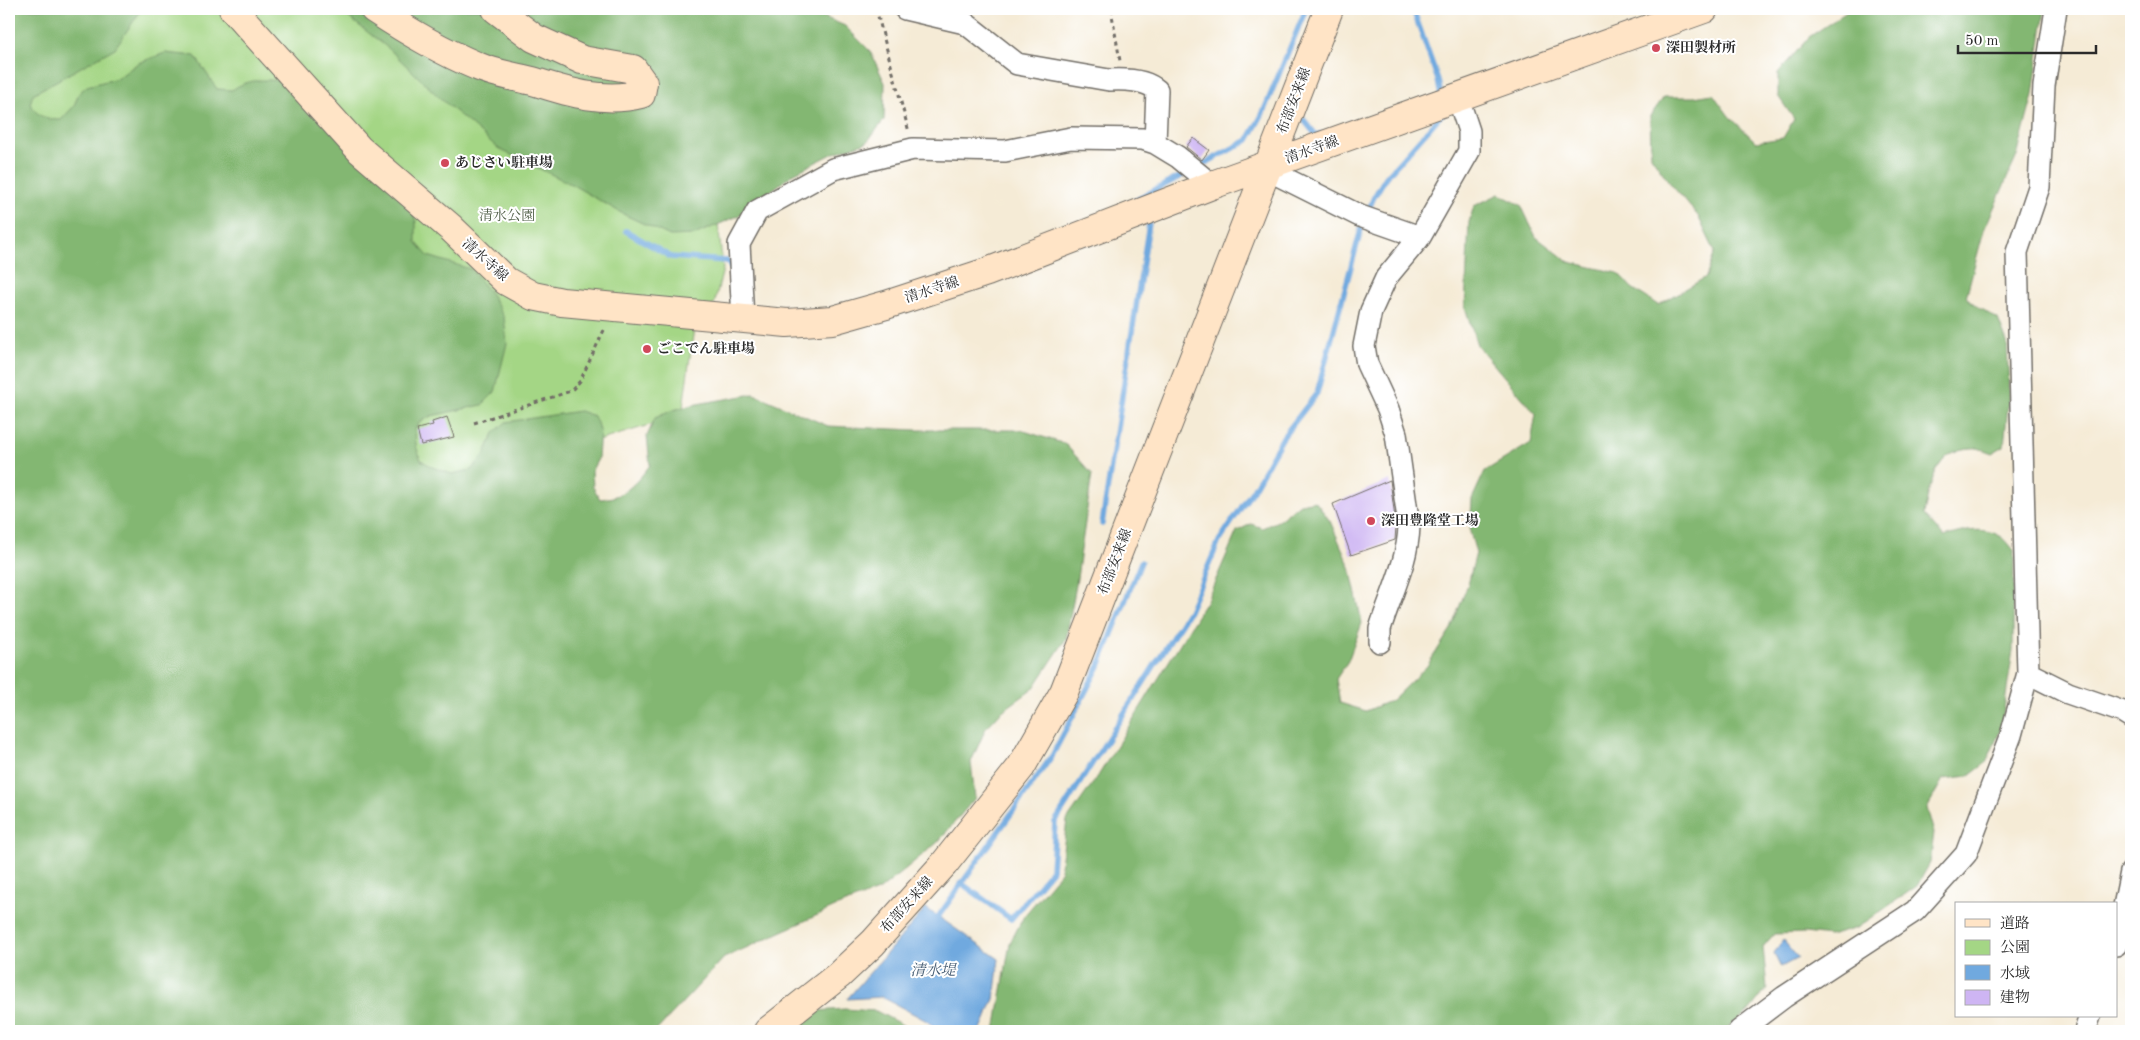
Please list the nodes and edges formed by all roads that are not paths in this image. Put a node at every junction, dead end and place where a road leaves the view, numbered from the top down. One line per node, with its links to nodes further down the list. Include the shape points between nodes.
1 (233, 9): 13 (main road, 清水寺線, via 360,150 451,228 506,281 533,296 562,302)
2 (374, 9): 3 (main road, via 426,41 479,67 598,98 626,98 640,94 642,83 633,69 582,60 534,38)
3 (496, 9)
4 (905, 9): 9 (street, via 965,22 1017,64 1153,86 1157,90)
5 (1329, 9): 10 (main road, 布部安来線)
6 (1704, 9): 8 (main road, 清水寺線)
7 (2056, 9): 15 (street, via 2044,86 2039,188 2017,252)
8 (1458, 98): 10 (main road, 清水寺線); 12 (street, via 1469,131 1469,151)
9 (1155, 143): 11 (street); 13 (street, via 1143,139 1071,138 1005,151 914,149 833,168 757,211 740,244)
10 (1269, 165): 11 (main road, 清水寺線); 12 (street, via 1278,175 1360,216); 20 (main road, 布部安来線, via 1064,692 1022,767 944,864 873,943 839,975)
11 (1212, 185): 13 (main road, 清水寺線, via 987,272 886,305 833,320 787,323)
12 (1420, 236): 14 (street, via 1386,278 1371,312 1364,346 1367,364 1396,434 1409,526 1405,556 1380,629)
13 (743, 319)
14 (1380, 642)
15 (2028, 674): 16 (street); 21 (street, via 2010,735 1966,854 1915,912 1784,997)
16 (2131, 717)
17 (2131, 872): 18 (street)
18 (2118, 935)
19 (2089, 1018): 22 (street)
20 (768, 1031)
21 (1739, 1031)
22 (2085, 1031)

